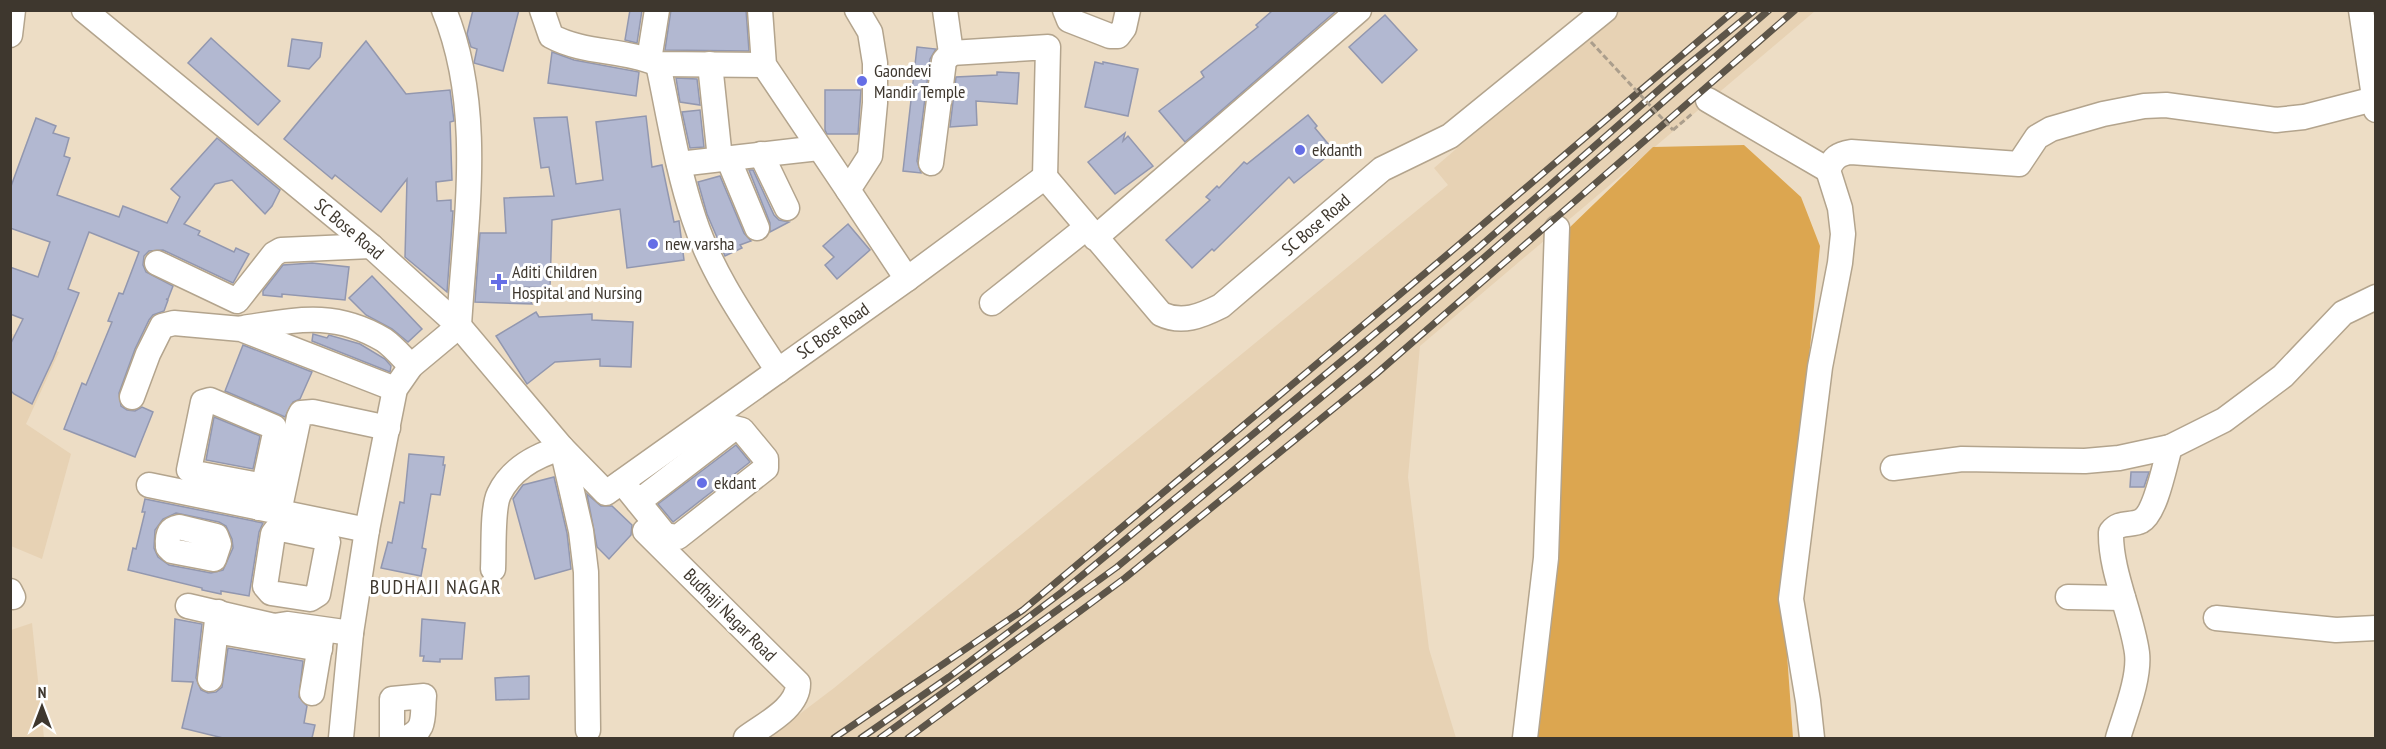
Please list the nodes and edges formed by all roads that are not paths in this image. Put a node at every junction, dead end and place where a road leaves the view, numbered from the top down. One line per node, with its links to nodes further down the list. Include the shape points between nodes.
1 (84, 10): 31 (street, SC Bose Road)
2 (444, 10): 37 (street, via 465,87 469,129)
3 (542, 10): 14 (street, via 551,36 560,41)
4 (657, 10): 14 (street)
5 (760, 10): 16 (street)
6 (858, 10): 26 (street, via 870,32 875,103 870,156)
7 (945, 10): 13 (street)
8 (1065, 10): 9 (street, via 1069,20 1118,36)
9 (1128, 10)
10 (1359, 10): 30 (street)
11 (1605, 10): 30 (street, SC Bose Road, via 1450,136 1382,169 1221,306 1205,314 1173,320 1161,315)
12 (2361, 10): 18 (street)
13 (951, 53): 22 (street, via 944,61); 25 (street, via 1048,46)
14 (654, 62): 15 (street); 23 (street)
15 (710, 64): 16 (street); 21 (street)
16 (764, 65): 19 (street)
17 (1708, 100): 24 (street)
18 (2375, 104): 24 (street, via 2276,120 2166,105 2144,106 2050,129 2037,138 2019,164 1851,152 1832,160)
19 (819, 148): 20 (street); 26 (street)
20 (761, 154): 21 (street); 27 (street)
21 (724, 158): 23 (street); 28 (street)
22 (931, 163)
23 (679, 164): 40 (street, via 705,246 730,296)
24 (1828, 170): 71 (street, via 1840,208 1843,234 1820,368 1791,599)
25 (1044, 177): 30 (street, SC Bose Road); 33 (street, SC Bose Road)
26 (848, 190): 33 (street)
27 (787, 208)
28 (757, 228)
29 (1557, 228): 70 (street, via 1546,558)
30 (1091, 233): 36 (street)
31 (371, 246): 35 (street, via 281,250); 37 (street, SC Bose Road)
32 (158, 263): 35 (street)
33 (907, 279): 40 (street, SC Bose Road)
34 (2376, 297): 44 (street, via 2343,313 2283,376 2224,420)
35 (237, 301): 38 (street)
36 (992, 303)
37 (459, 326): 39 (street); 45 (street, SC Bose Road)
38 (233, 328): 39 (street, via 324,318 385,341); 41 (street); 42 (street, via 174,323 162,326)
39 (411, 366): 41 (street)
40 (778, 371): 48 (street, SC Bose Road)
41 (395, 389): 43 (street)
42 (132, 398)
43 (388, 428): 50 (street, via 302,413); 52 (street)
44 (2170, 447): 46 (street, via 2119,458 1962,459); 56 (street, via 2151,510 2140,521 2121,524 2111,532)
45 (562, 448): 48 (street, SC Bose Road); 54 (street, via 541,454 525,465 498,495); 65 (street, via 586,572)
46 (1893, 468)
47 (149, 485): 49 (street)
48 (614, 488): 51 (street); 69 (street, Budhaji Nagar Road, via 798,683 789,705)
49 (204, 496): 50 (street); 53 (street)
50 (271, 501): 52 (street); 52 (street, via 312,527)
51 (638, 502): 51 (street, via 665,535 678,537 766,468 766,459 742,430 734,428)
52 (368, 522): 61 (street)
53 (196, 531)
54 (493, 569)
55 (2068, 597): 56 (street)
56 (2123, 598): 72 (street, via 2137,655 2135,679)
57 (188, 606): 59 (street)
58 (2216, 618): 60 (street, via 2336,630)
59 (222, 622): 62 (street, via 237,618 274,626 287,624); 63 (street)
60 (2376, 628)
61 (351, 633): 62 (street); 66 (street)
62 (321, 638): 64 (street)
63 (210, 679)
64 (312, 693)
65 (588, 730)
66 (341, 738)
67 (392, 738): 68 (street, via 392,699 424,696 423,724 416,735)
68 (405, 738)
69 (746, 738)
70 (1525, 738)
71 (1812, 738)
72 (2118, 738)

